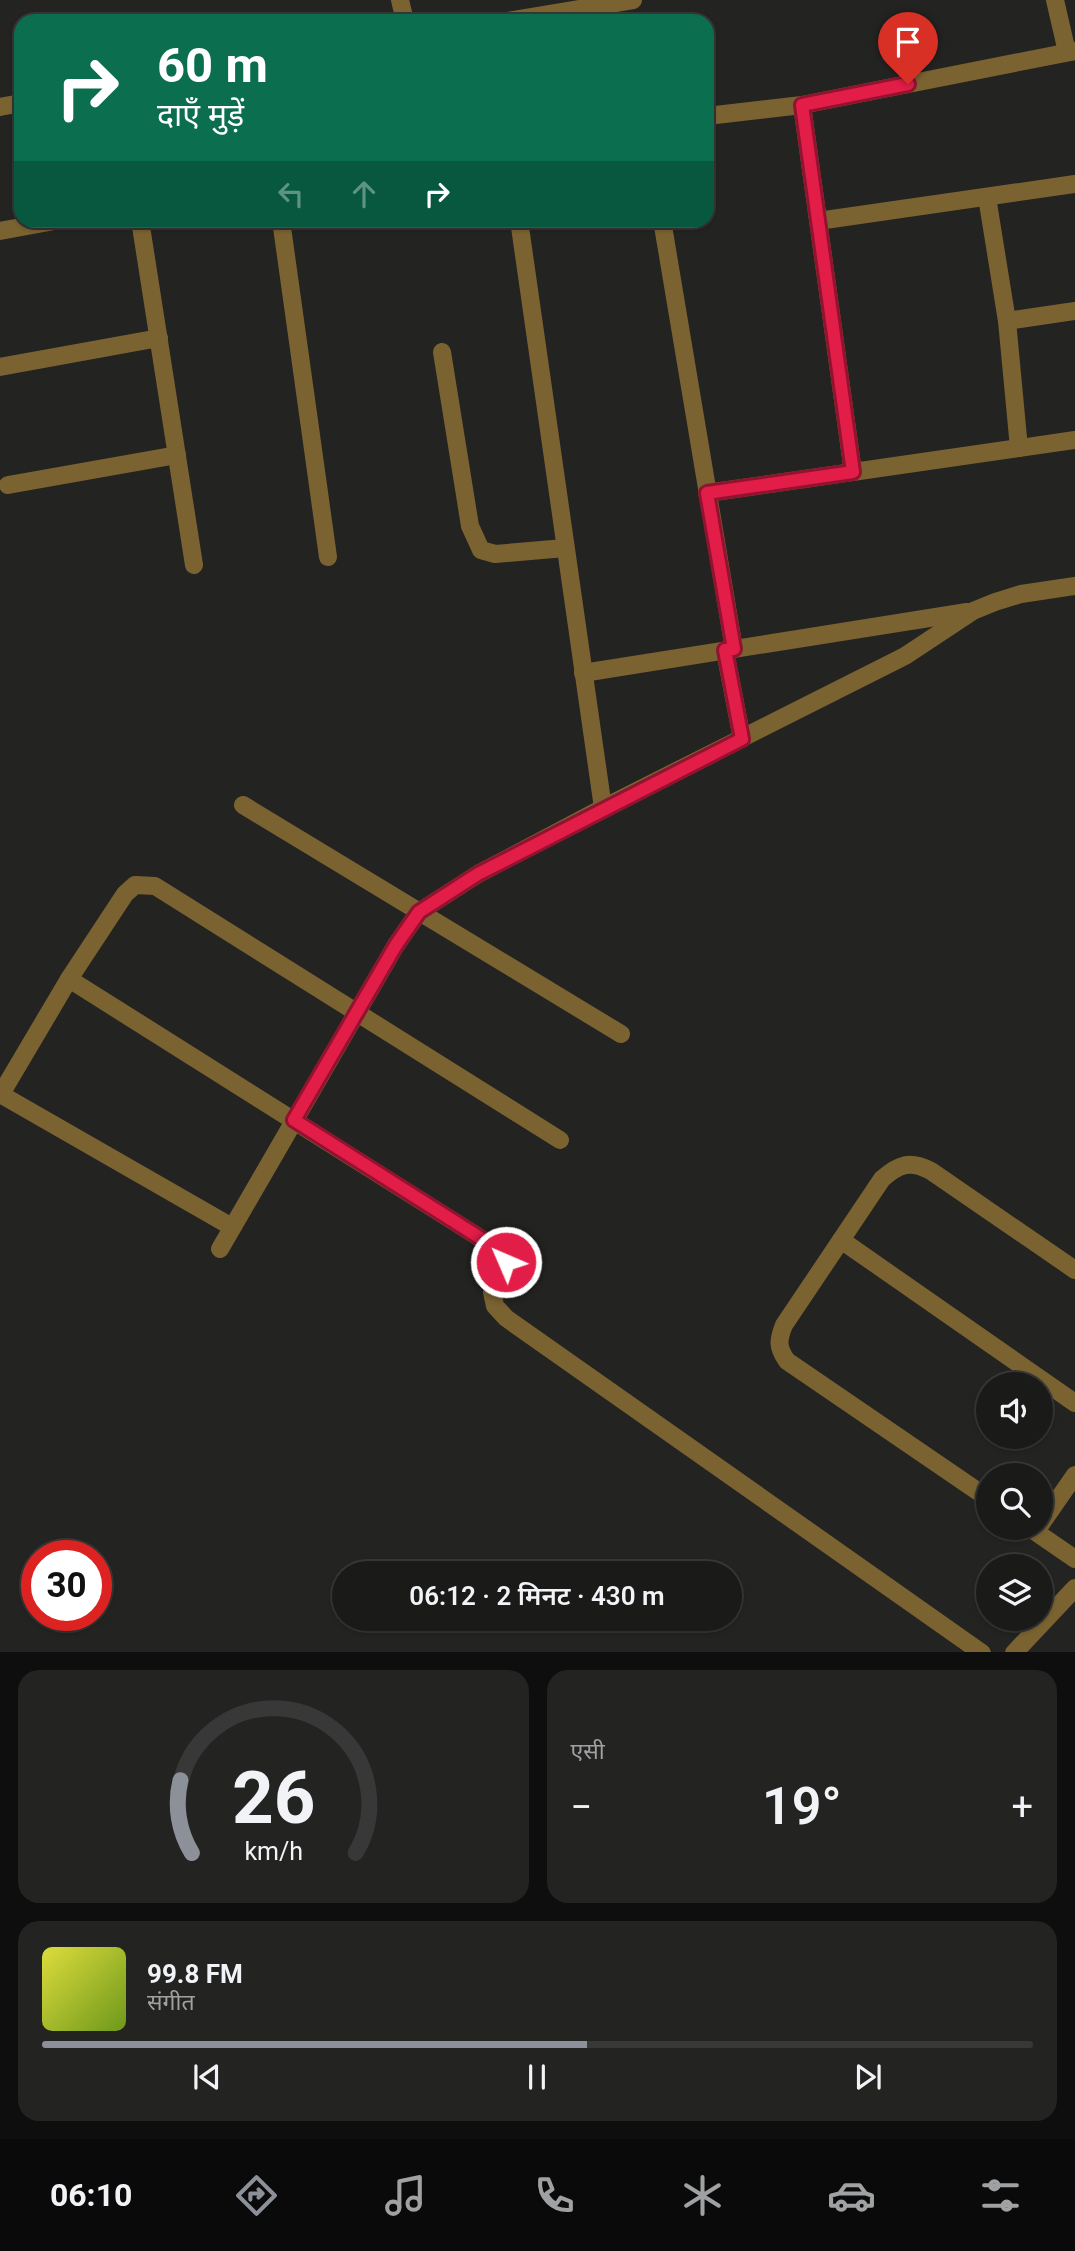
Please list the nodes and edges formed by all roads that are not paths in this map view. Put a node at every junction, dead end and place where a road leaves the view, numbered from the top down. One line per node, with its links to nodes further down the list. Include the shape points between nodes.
1 (632, 0): 3 (street)
2 (1055, 0): 4 (street)
3 (549, 14)
4 (1071, 51): 5 (street)
5 (802, 105): 6 (street); 9 (street)
6 (714, 115)
7 (1075, 184): 8 (street)
8 (987, 197): 9 (street); 15 (street)
9 (818, 221): 22 (street)
10 (141, 228): 16 (street)
11 (282, 228): 26 (street)
12 (520, 228): 25 (street)
13 (663, 228): 24 (street)
14 (1075, 311): 15 (street)
15 (1007, 321): 20 (street)
16 (159, 338): 18 (street); 21 (street)
17 (442, 352): 25 (street, via 470,526 481,550 495,554)
18 (0, 367)
19 (1075, 440): 20 (street)
20 (1019, 448): 22 (street)
21 (177, 455): 23 (street); 27 (street)
22 (853, 472): 24 (street)
23 (8, 485)
24 (707, 493): 30 (street)
25 (565, 548): 31 (street)
26 (328, 557)
27 (194, 565)
28 (1075, 586): 29 (street, via 1021,594)
29 (972, 611): 30 (street); 32 (street, via 905,656)
30 (729, 650): 31 (street); 32 (street)
31 (583, 673): 34 (street)
32 (742, 739): 34 (street)
33 (243, 804): 35 (street)
34 (603, 808): 35 (street, via 478,874)
35 (419, 912): 37 (street); 38 (street)
36 (69, 979): 37 (street, via 125,894 135,885 155,886); 39 (street); 40 (street)
37 (357, 1012): 40 (street); 41 (street)
38 (621, 1034)
39 (1, 1094): 42 (street)
40 (294, 1120): 42 (street); 53 (street, via 504,1253 505,1274 492,1292 495,1306 506,1318)
41 (560, 1140)
42 (232, 1227): 44 (street)
43 (841, 1240): 45 (street, via 883,1179 905,1163 917,1164); 46 (street); 48 (street, via 783,1325 780,1351 794,1366)
44 (220, 1249)
45 (1075, 1270)
46 (1075, 1403)
47 (1075, 1475): 49 (street)
48 (976, 1491)
49 (1053, 1506)
50 (1052, 1540): 51 (street)
51 (1075, 1559)
52 (1075, 1588): 54 (street)
53 (981, 1652)
54 (1015, 1652)

